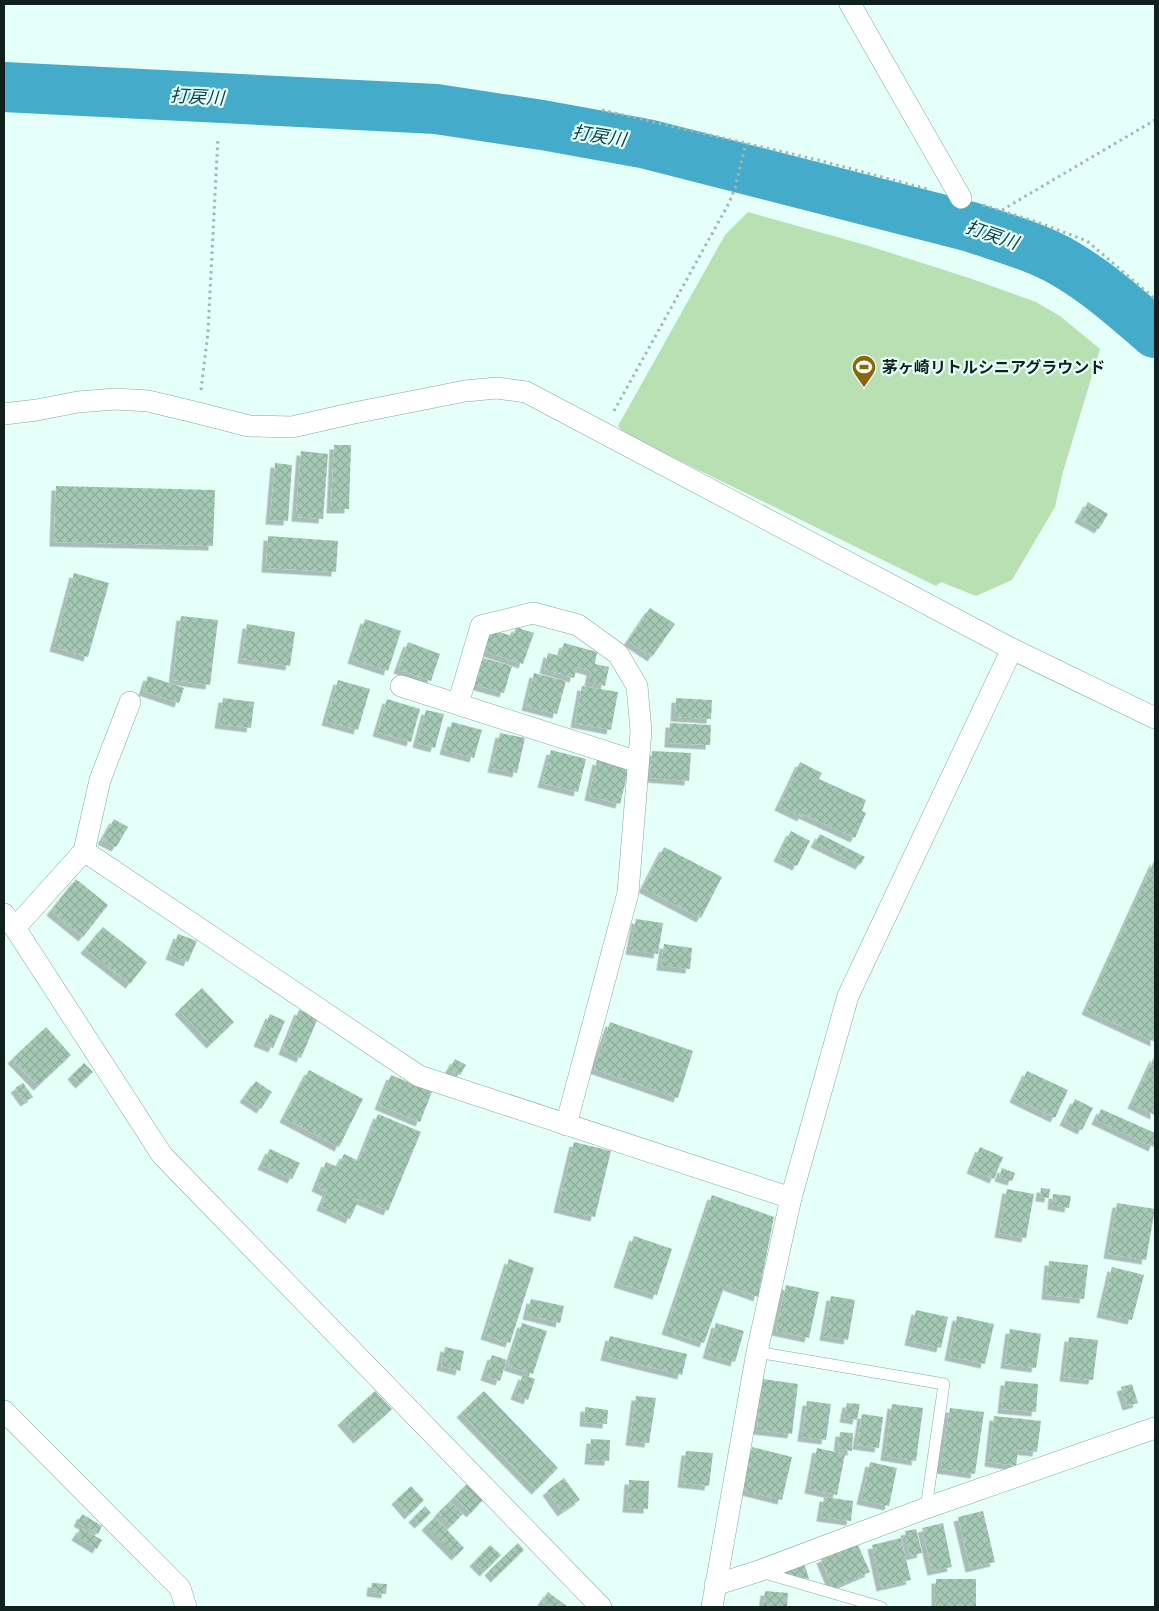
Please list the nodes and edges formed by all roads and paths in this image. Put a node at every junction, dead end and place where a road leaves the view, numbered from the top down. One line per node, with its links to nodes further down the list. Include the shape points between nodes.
1 (850, 4): 6 (street)
2 (602, 110): 5 (path)
3 (1155, 120): 7 (path)
4 (218, 137): 9 (path, via 208,332 201,392)
5 (746, 143): 6 (path); 11 (path, via 729,203)
6 (961, 198): 7 (path)
7 (1002, 210): 8 (path, via 1087,241)
8 (1155, 299)
9 (194, 412): 10 (street, via 148,401 115,399); 11 (street, via 249,426 292,427 465,391 498,388 526,392)
10 (4, 414)
11 (603, 431): 12 (street)
12 (1012, 649): 16 (street); 21 (street, via 848,996)
13 (401, 686): 15 (street)
14 (130, 702): 18 (street, via 100,780)
15 (458, 704): 17 (street); 17 (street, via 481,626 533,613 578,625 618,654 637,686 641,731)
16 (1155, 718)
17 (638, 762): 20 (street, via 628,893)
18 (84, 851): 19 (street); 20 (street, via 419,1076)
19 (9, 921): 29 (street, via 162,1155)
20 (566, 1125): 21 (street)
21 (791, 1198): 22 (street)
22 (757, 1352): 25 (lane, via 944,1384); 27 (street)
23 (4, 1411): 28 (street, via 180,1588)
24 (1155, 1428): 25 (street)
25 (926, 1508): 26 (street)
26 (759, 1571): 27 (street); 31 (lane)
27 (715, 1585): 30 (street)
28 (186, 1607)
29 (601, 1607)
30 (712, 1607)
31 (881, 1607)

